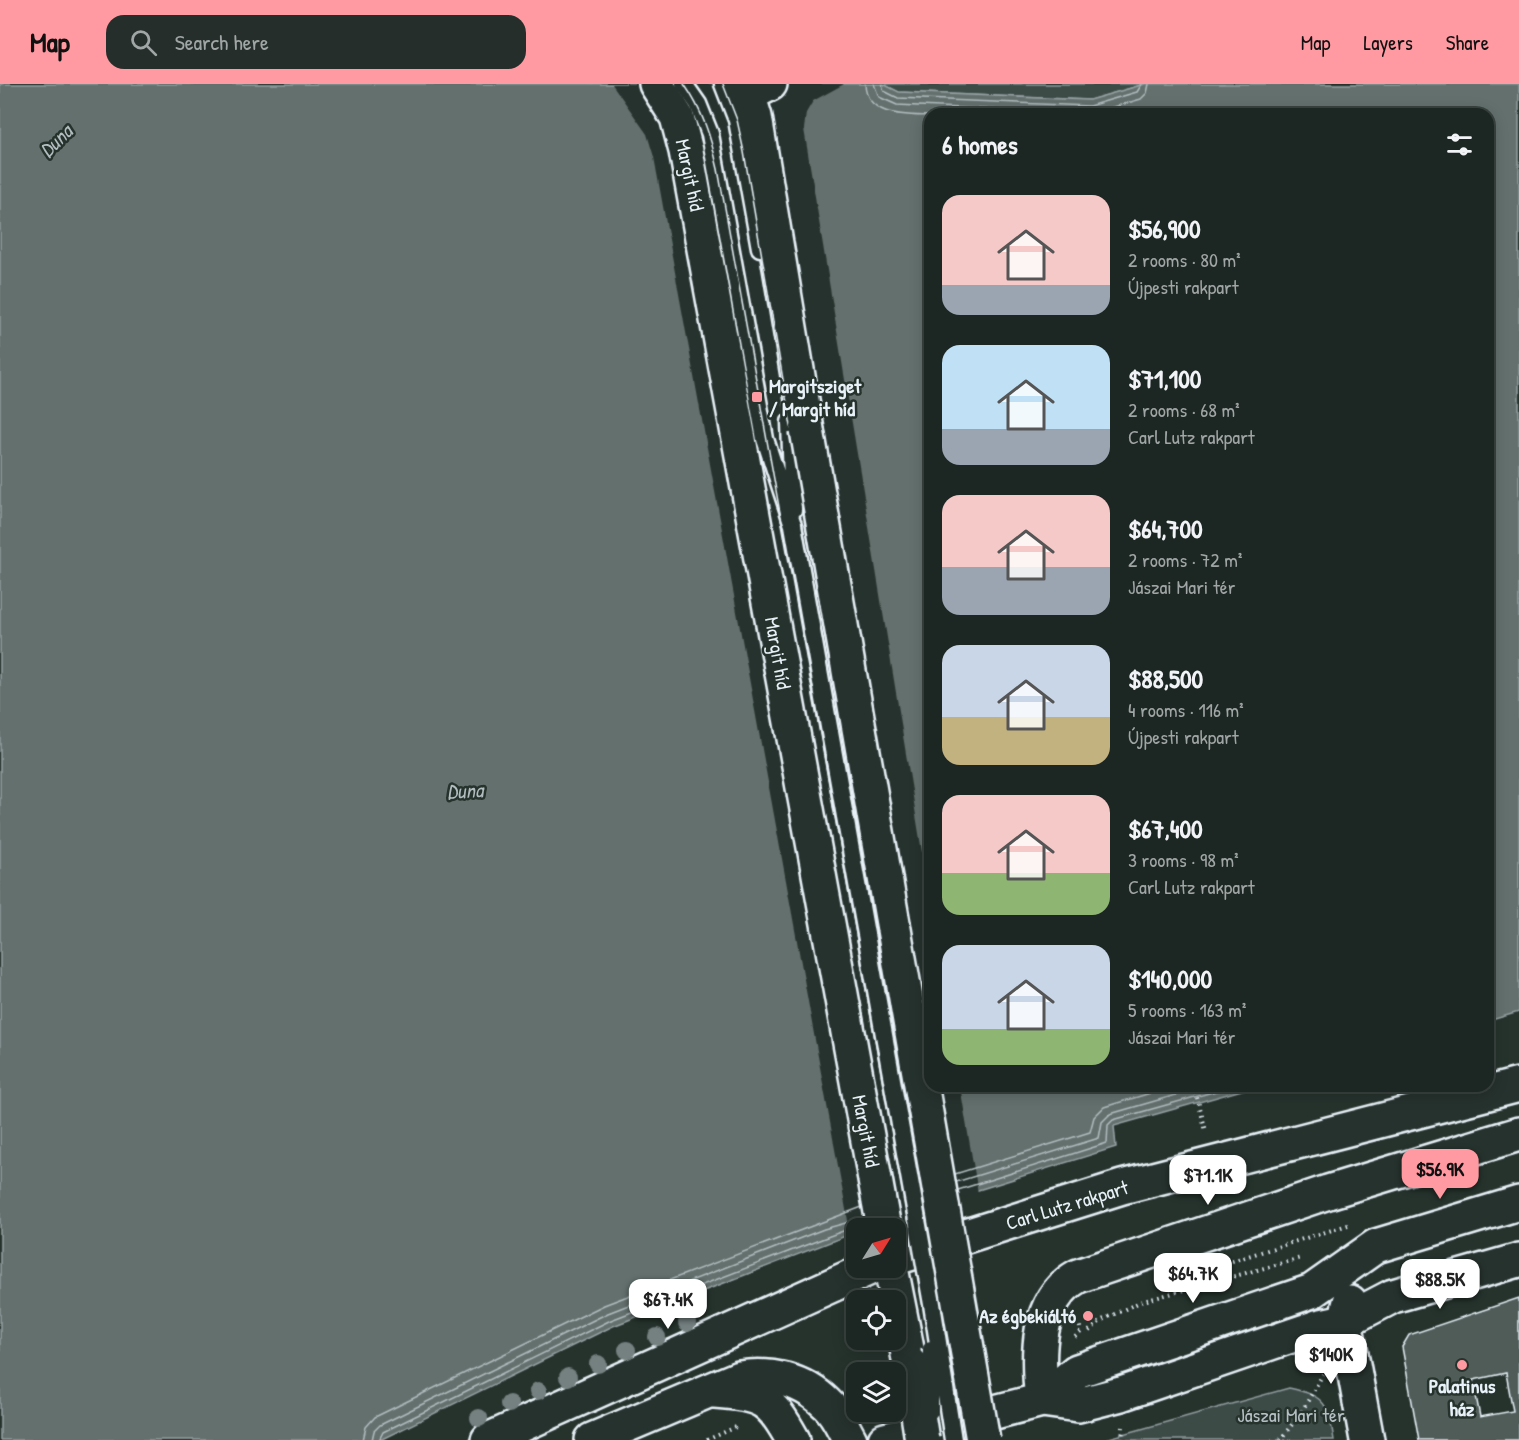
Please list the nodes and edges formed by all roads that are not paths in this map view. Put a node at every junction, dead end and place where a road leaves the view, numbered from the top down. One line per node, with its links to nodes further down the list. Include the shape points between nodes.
1 (656, 84): 11 (main road, Margit híd, via 677,117 686,151)
2 (684, 84): 5 (lane, Margit híd, via 698,104 710,134 765,439)
3 (747, 87): 4 (main road, Margit híd); 5 (lane, Margit híd, via 737,120 792,433)
4 (807, 430): 5 (lane, Margit híd, bridge); 30 (main road, Margit híd, bridge)
5 (793, 525): 17 (lane, Margit híd, bridge)
6 (1519, 1085): 7 (main road, Carl Lutz rakpart)
7 (1494, 1091)
8 (1492, 1092): 13 (main road, Carl Lutz rakpart, via 1122,1187)
9 (1519, 1134): 20 (main road, via 1328,1192 1078,1276 1050,1302 1042,1333)
10 (1519, 1203): 12 (main road)
11 (882, 1218)
12 (1376, 1245): 18 (main road, via 1356,1280); 20 (main road, via 1312,1291 1077,1371)
13 (906, 1255)
14 (1519, 1260): 18 (main road, via 1394,1296)
15 (848, 1278): 21 (main road)
16 (893, 1278): 26 (main road, bridge)
17 (932, 1304): 27 (lane, Margit híd, bridge); 28 (lane, Margit híd, bridge); 29 (lane, Margit híd, bridge)
18 (1345, 1321): 20 (main road, via 1317,1327 1122,1394 1078,1405); 31 (main road)
19 (707, 1390): 22 (main road); 23 (main road, via 752,1394 779,1414); 24 (main road, via 759,1375 803,1386 827,1404)
20 (1042, 1400): 25 (main road)
21 (488, 1440)
22 (592, 1440)
23 (793, 1440)
24 (850, 1440)
25 (885, 1440)
26 (922, 1440)
27 (930, 1440)
28 (953, 1440)
29 (978, 1440)
30 (983, 1440)
31 (1367, 1440)

